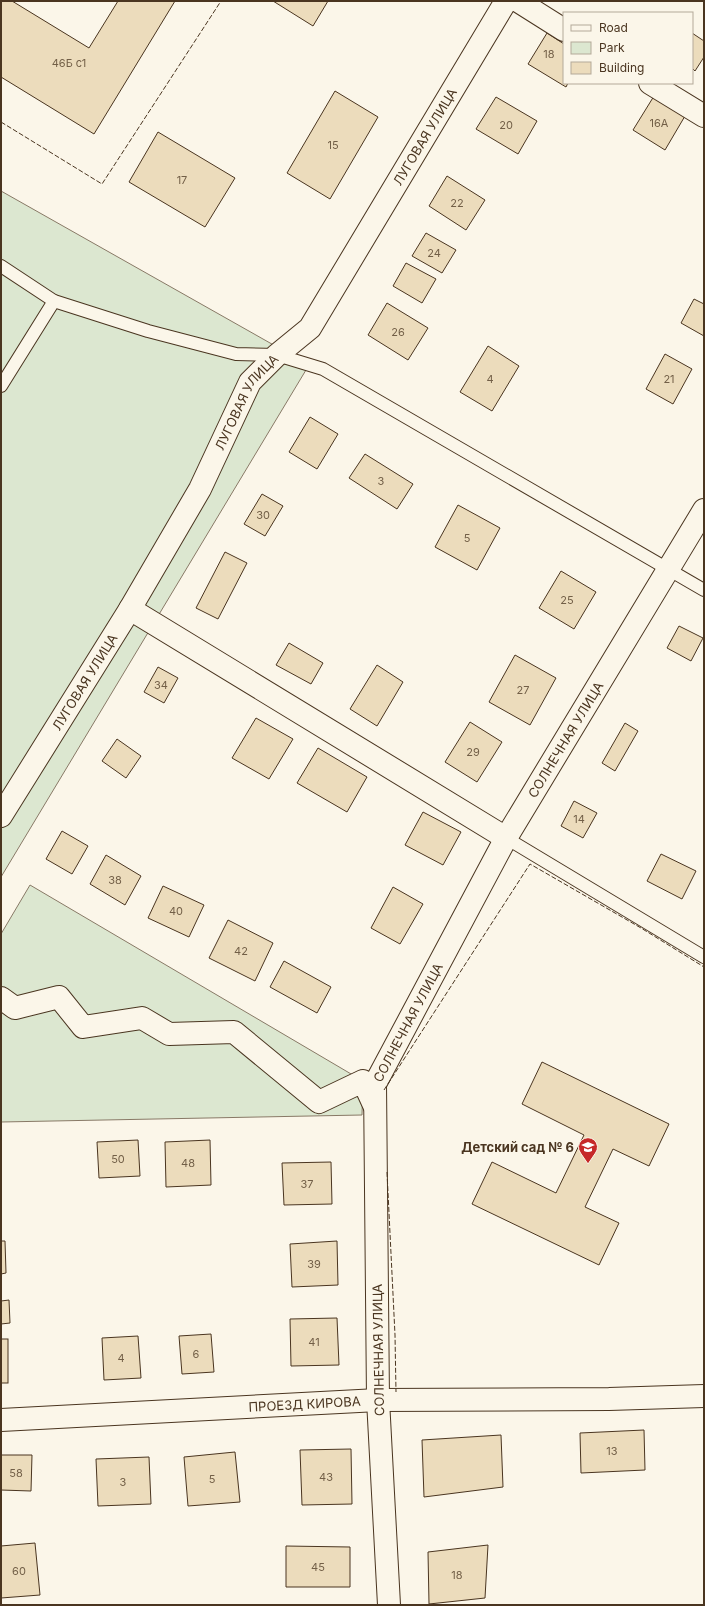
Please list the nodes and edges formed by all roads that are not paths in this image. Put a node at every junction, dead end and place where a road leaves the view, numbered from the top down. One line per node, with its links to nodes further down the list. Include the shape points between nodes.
1 (506, 1): 8 (street, ЛУГОВАЯ УЛИЦА, via 310,328)
2 (518, 1): 3 (street)
3 (563, 29)
4 (652, 84): 5 (street)
5 (704, 116)
6 (1, 266): 7 (lane)
7 (54, 301): 8 (lane, via 236,354); 9 (lane)
8 (277, 355): 11 (lane, via 323,369); 13 (street, ЛУГОВАЯ УЛИЦА, via 250,382 200,489)
9 (2, 383)
10 (704, 510): 11 (street, СОЛНЕЧНАЯ УЛИЦА)
11 (668, 569): 12 (lane); 15 (street, СОЛНЕЧНАЯ УЛИЦА)
12 (704, 590)
13 (130, 608): 14 (street, ЛУГОВАЯ УЛИЦА); 15 (street)
14 (1, 816)
15 (506, 838): 16 (lane); 18 (street, СОЛНЕЧНАЯ УЛИЦА, via 375,1084)
16 (704, 957)
17 (1, 998): 18 (street, via 15,1008 59,997 83,1027 142,1018 169,1034 234,1032 319,1102 363,1081)
18 (376, 1110): 20 (street, СОЛНЕЧНАЯ УЛИЦА)
19 (704, 1396): 20 (street, ПРОЕЗД КИРОВА)
20 (378, 1400): 21 (street, ПРОЕЗД КИРОВА); 22 (street, СОЛНЕЧНАЯ УЛИЦА)
21 (1, 1420)
22 (389, 1605)

